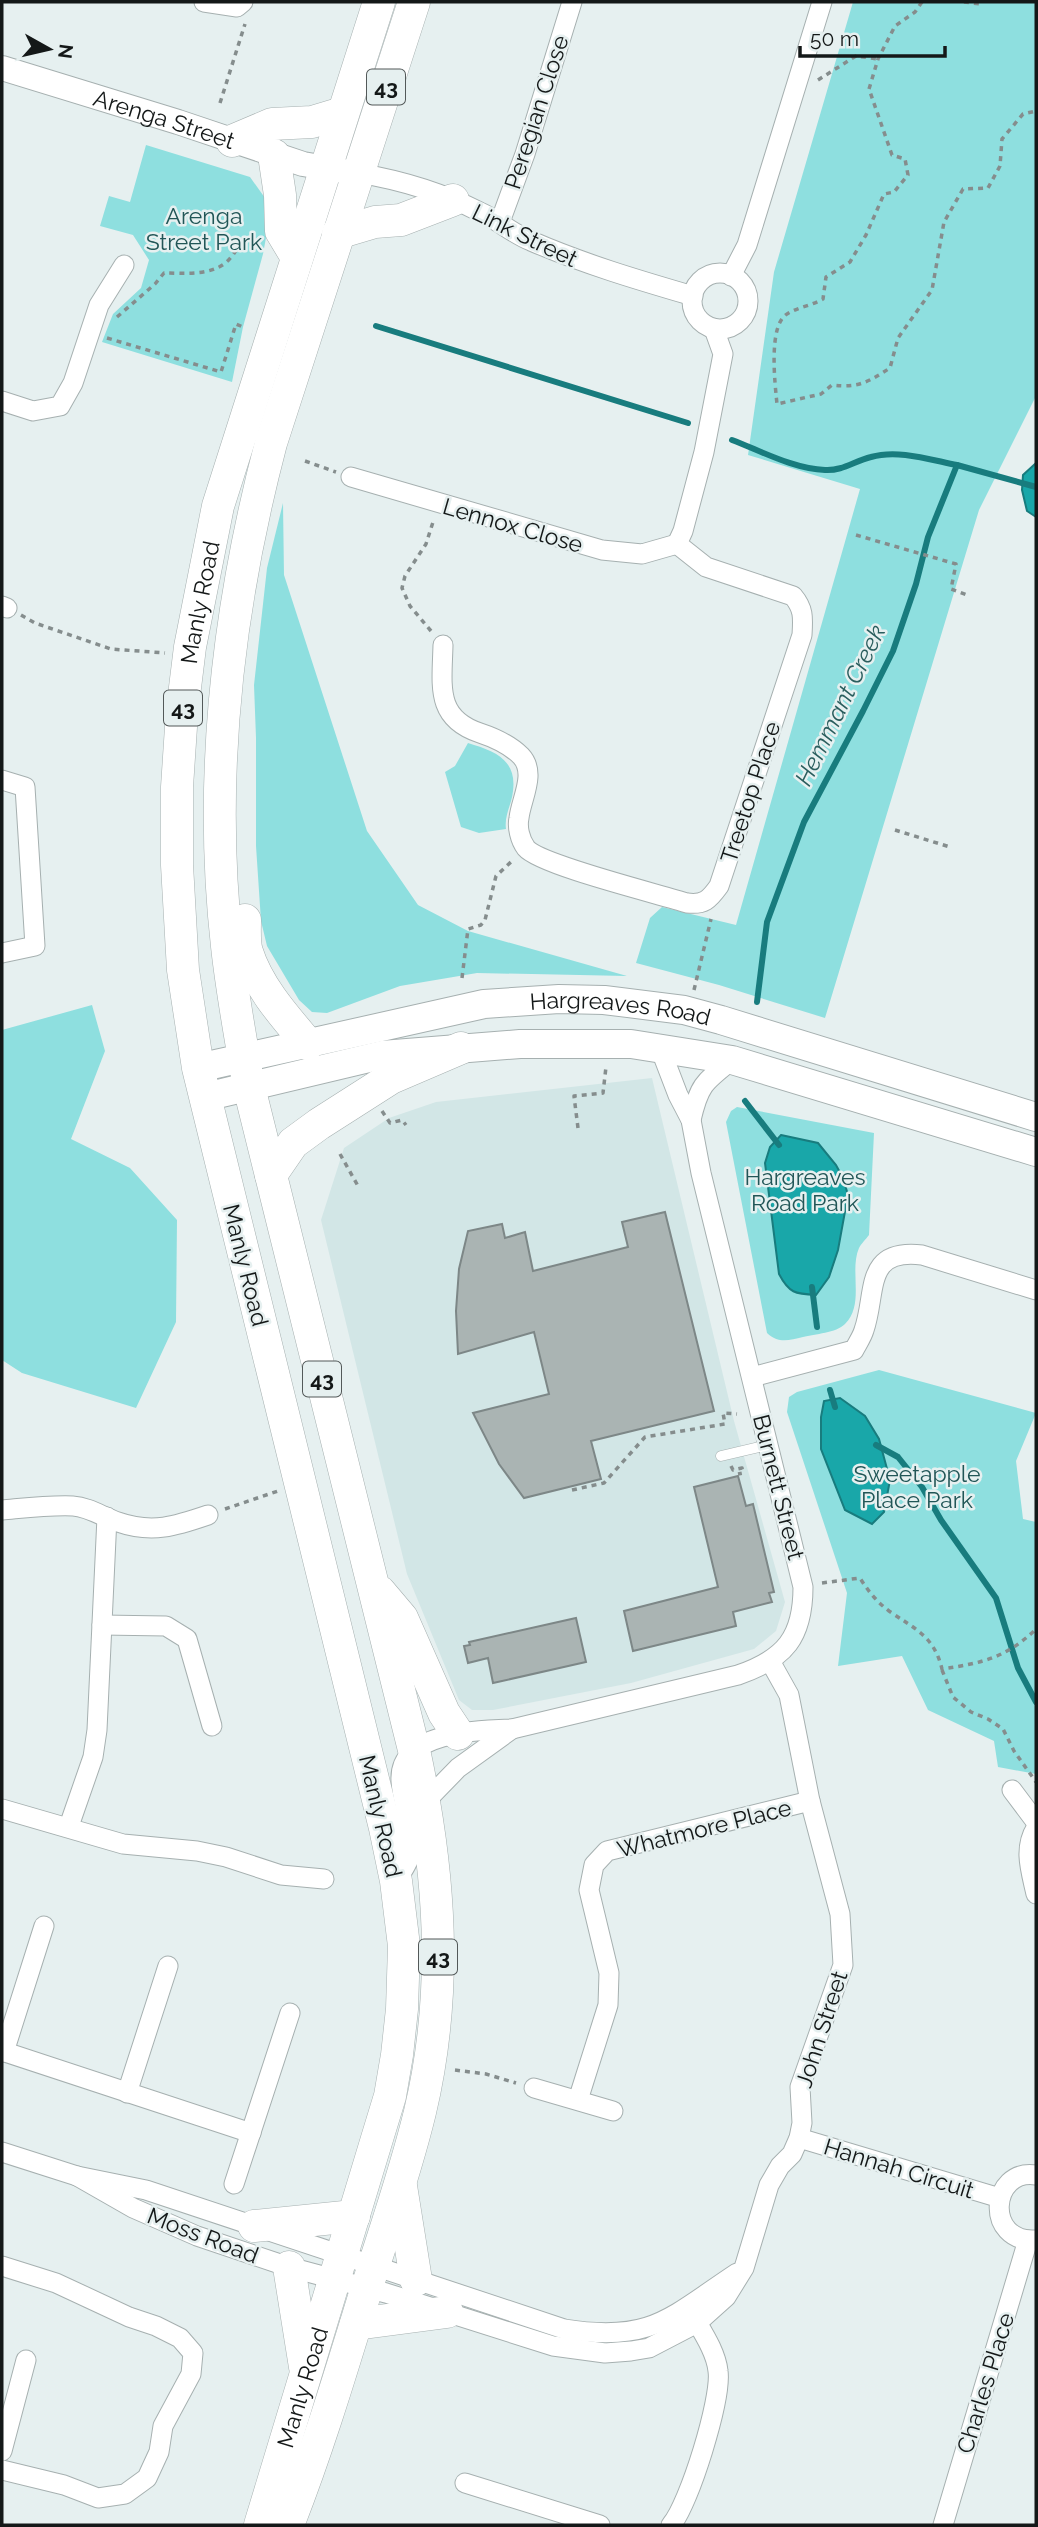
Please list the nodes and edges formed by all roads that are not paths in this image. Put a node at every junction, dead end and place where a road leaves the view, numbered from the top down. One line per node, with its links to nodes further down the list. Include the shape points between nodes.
1 (204, 2): 6 (street)
2 (379, 2): 8 (main road, Manly Road / 43)
3 (414, 2): 12 (main road, Manly Road / 43)
4 (572, 2): 14 (street, Peregian Close)
5 (822, 2): 18 (street, via 747,245)
6 (246, 8)
7 (2, 68): 9 (street, Arenga Street)
8 (342, 113): 9 (main road, via 312,122 272,124); 11 (main road, Manly Road / 43)
9 (233, 141): 10 (street, Arenga Street)
10 (274, 155): 11 (street, Arenga Street); 16 (main road, via 281,231)
11 (325, 168): 12 (street, Arenga Street); 16 (main road, Manly Road / 43)
12 (358, 173): 13 (street, Link Street); 15 (main road, Manly Road / 43)
13 (453, 200): 14 (street, Link Street); 15 (main road, via 401,220)
14 (500, 222): 19 (street, Link Street, via 526,240 591,266)
15 (338, 233): 25 (main road, Manly Road / 43, via 259,488 234,614)
16 (296, 257): 33 (main road, Manly Road / 43, via 218,506 188,660 177,787 177,865 183,970)
17 (124, 265): 21 (street, via 99,305 99,335 60,406 33,411)
18 (731, 276): 19 (street, via 707,276); 20 (street, via 746,290 747,310 734,326)
19 (693, 296): 20 (street, via 698,319)
20 (714, 329): 23 (street, via 723,355 698,476)
21 (2, 401)
22 (351, 477): 23 (street, Lennox Close, via 602,550 642,554)
23 (677, 544): 24 (street, Treetop Place, via 706,567 793,596 803,615 802,635 719,886 709,900 687,903 549,862 527,848 518,819 528,780 524,759 511,747 456,722 447,710)
24 (443, 645)
25 (222, 758): 28 (main road, via 238,790 246,950 266,990); 32 (main road, Manly Road / 43, via 227,944)
26 (2, 780): 27 (street, via 25,788 35,946)
27 (2, 953)
28 (308, 1044): 32 (main road, Hargreaves Road); 34 (main road, Hargreaves Road, via 484,1004 559,999 642,1004 720,1020)
29 (461, 1048): 30 (main road, Hargreaves Road, via 598,1043); 32 (main road, Hargreaves Road); 37 (main road, via 391,1078 319,1124 293,1143)
30 (660, 1048): 31 (main road, Hargreaves Road); 35 (street, Burnett Street)
31 (732, 1060): 35 (street, via 702,1086); 36 (main road, Hargreaves Road)
32 (247, 1073): 33 (main road, Hargreaves Road); 37 (main road, Manly Road / 43)
33 (202, 1083): 60 (main road, Manly Road / 43)
34 (1036, 1116)
35 (691, 1120): 39 (street, Burnett Street)
36 (1036, 1152)
37 (271, 1175): 45 (main road, Manly Road / 43)
38 (1036, 1290): 39 (street, via 902,1252 888,1259 874,1276 864,1331 854,1350)
39 (752, 1377): 40 (street, Burnett Street)
40 (768, 1445): 41 (lane); 47 (street, Burnett Street, via 803,1587 798,1628 788,1646)
41 (721, 1456)
42 (2, 1510): 44 (street, via 73,1506)
43 (208, 1515): 44 (street, via 171,1528 144,1528)
44 (107, 1517): 46 (street)
45 (372, 1583): 50 (main road, via 402,1618); 51 (main road, Manly Road / 43)
46 (102, 1625): 48 (street, via 166,1626 187,1639); 57 (street, via 93,1757)
47 (770, 1661): 49 (street, Burnett Street, via 738,1675); 53 (street, John Street, via 789,1695)
48 (212, 1726)
49 (512, 1729): 50 (street, Burnett Street); 54 (street, Burnett Street, via 458,1768)
50 (458, 1734): 51 (street, Burnett Street)
51 (414, 1750): 54 (main road, Manly Road / 43); 60 (street, via 402,1768 401,1781 411,1852)
52 (1012, 1790): 56 (street)
53 (810, 1801): 68 (street, Whatmore Place, via 607,1851 594,1865 589,1891 609,1973 608,2005); 71 (street, John Street, via 840,1914 843,1965 800,2087)
54 (425, 1802): 75 (main road, Manly Road / 43, via 437,1887 435,2014 420,2111)
55 (2, 1809): 57 (street)
56 (1036, 1822)
57 (69, 1826): 59 (street, via 122,1844 197,1851 281,1875)
58 (1036, 1828): 61 (street, via 1028,1858)
59 (324, 1879)
60 (397, 1881): 78 (main road, Manly Road / 43, via 404,1946 397,2056 390,2096)
61 (1036, 1894)
62 (44, 1926): 65 (street)
63 (168, 1966): 67 (street)
64 (290, 2013): 70 (street)
65 (3, 2052): 67 (street)
66 (534, 2088): 68 (street)
67 (127, 2093): 70 (street)
68 (578, 2100): 69 (street)
69 (613, 2111)
70 (251, 2133): 76 (street)
71 (799, 2138): 77 (street, Hannah Circuit); 87 (street, via 769,2185 744,2268 726,2297)
72 (2, 2152): 74 (street, Moss Road)
73 (1036, 2175): 77 (street, via 1018,2177)
74 (77, 2176): 79 (street, Moss Road, via 146,2190); 82 (street, Moss Road, via 172,2227)
75 (400, 2178): 84 (main road, Manly Road / 43); 85 (main road)
76 (234, 2184)
77 (1000, 2198): 80 (street, via 1005,2227 1017,2237)
78 (354, 2216): 79 (main road); 83 (main road, Manly Road / 43)
79 (254, 2226): 83 (street, Moss Road)
80 (1032, 2240): 98 (street, Charles Place)
81 (2, 2266): 92 (street, via 56,2283 156,2326 180,2338 193,2353 191,2374 163,2426 148,2478 125,2494 98,2498)
82 (289, 2267): 83 (street, Moss Road); 90 (main road)
83 (338, 2268): 84 (street); 90 (main road, Manly Road / 43)
84 (370, 2278): 85 (street); 86 (street); 88 (main road, Manly Road / 43)
85 (416, 2280): 87 (street, via 564,2329 591,2333 642,2330)
86 (447, 2312): 87 (street, via 553,2346 605,2353 649,2348); 88 (main road)
87 (693, 2316): 97 (street, via 715,2357 719,2385 685,2503)
88 (356, 2324): 95 (main road, Manly Road / 43)
89 (26, 2360): 91 (street)
90 (306, 2371): 94 (main road, Manly Road / 43)
91 (2, 2451)
92 (2, 2470)
93 (465, 2483): 96 (street)
94 (260, 2525)
95 (288, 2525)
96 (600, 2525)
97 (672, 2525)
98 (943, 2525)

